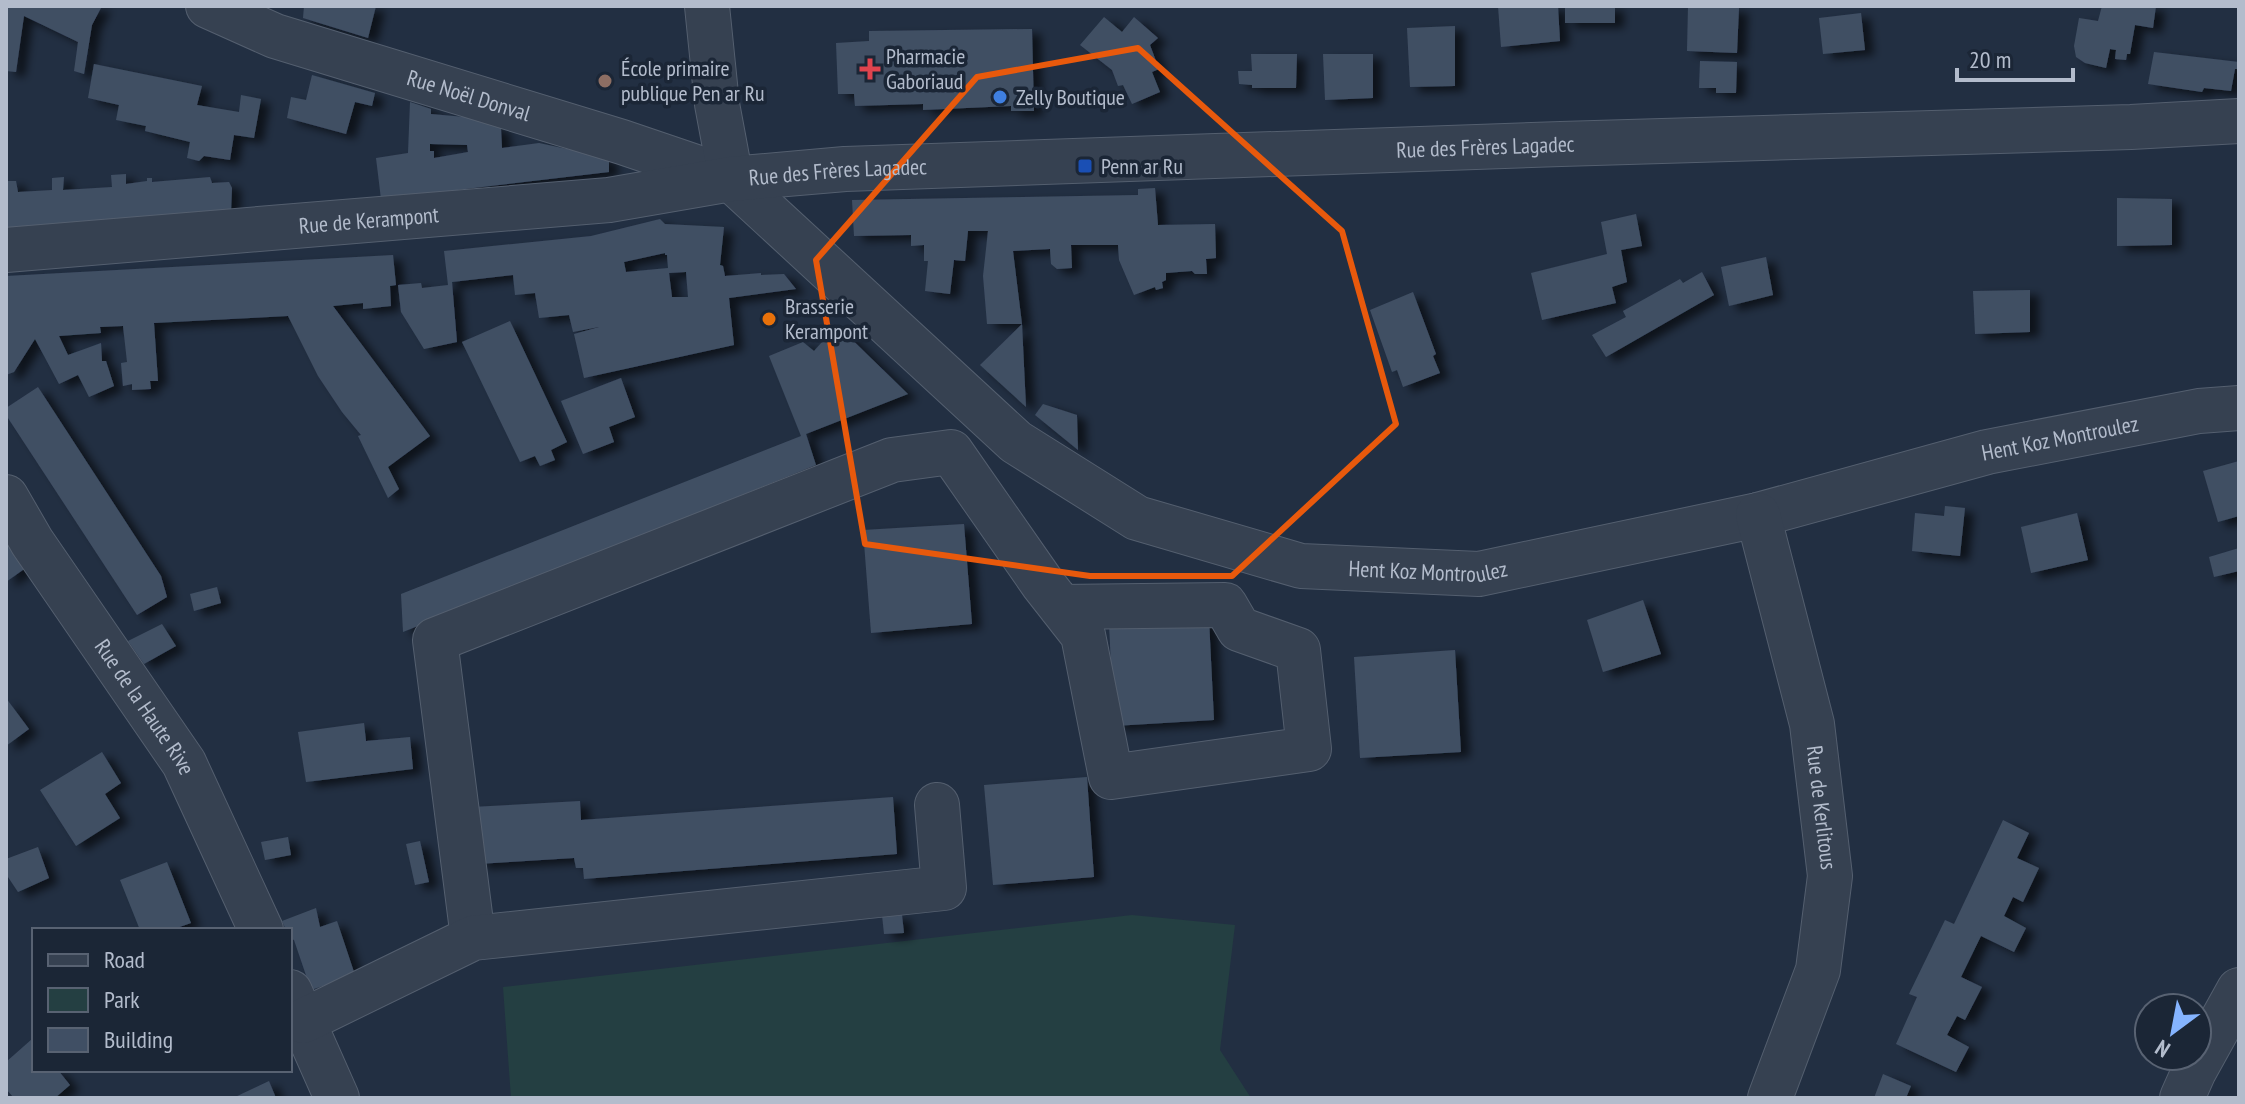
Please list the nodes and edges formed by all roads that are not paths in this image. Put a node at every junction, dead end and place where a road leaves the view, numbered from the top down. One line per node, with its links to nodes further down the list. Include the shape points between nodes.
1 (208, 6): 4 (street, Rue Noël Donval, via 275,36)
2 (707, 6): 4 (street)
3 (2239, 121): 4 (street, Rue des Frères Lagadec, via 845,169)
4 (731, 179): 5 (street, Rue de Kerampont, via 609,200); 7 (street, Hent Koz Montroulez)
5 (6, 250)
6 (2239, 408): 10 (street, Hent Koz Montroulez, via 1987,452)
7 (983, 412): 8 (street); 10 (street, Hent Koz Montroulez, via 1016,442 1137,518 1301,566 1479,574)
8 (951, 452): 11 (street); 14 (street, via 892,460 435,640)
9 (6, 497): 13 (street, Rue de la Haute Rive, via 184,763)
10 (1758, 515): 18 (street, Rue de Kerlitous, via 1812,724 1830,876 1818,970)
11 (1061, 607): 11 (street, via 1083,635 1111,777 1309,749 1298,650 1239,629 1225,605)
12 (937, 805): 14 (street, via 944,888)
13 (260, 928)
14 (473, 938): 16 (street)
15 (2239, 990): 19 (street)
16 (297, 1007): 17 (street)
17 (337, 1098)
18 (1770, 1098)
19 (2182, 1098)

